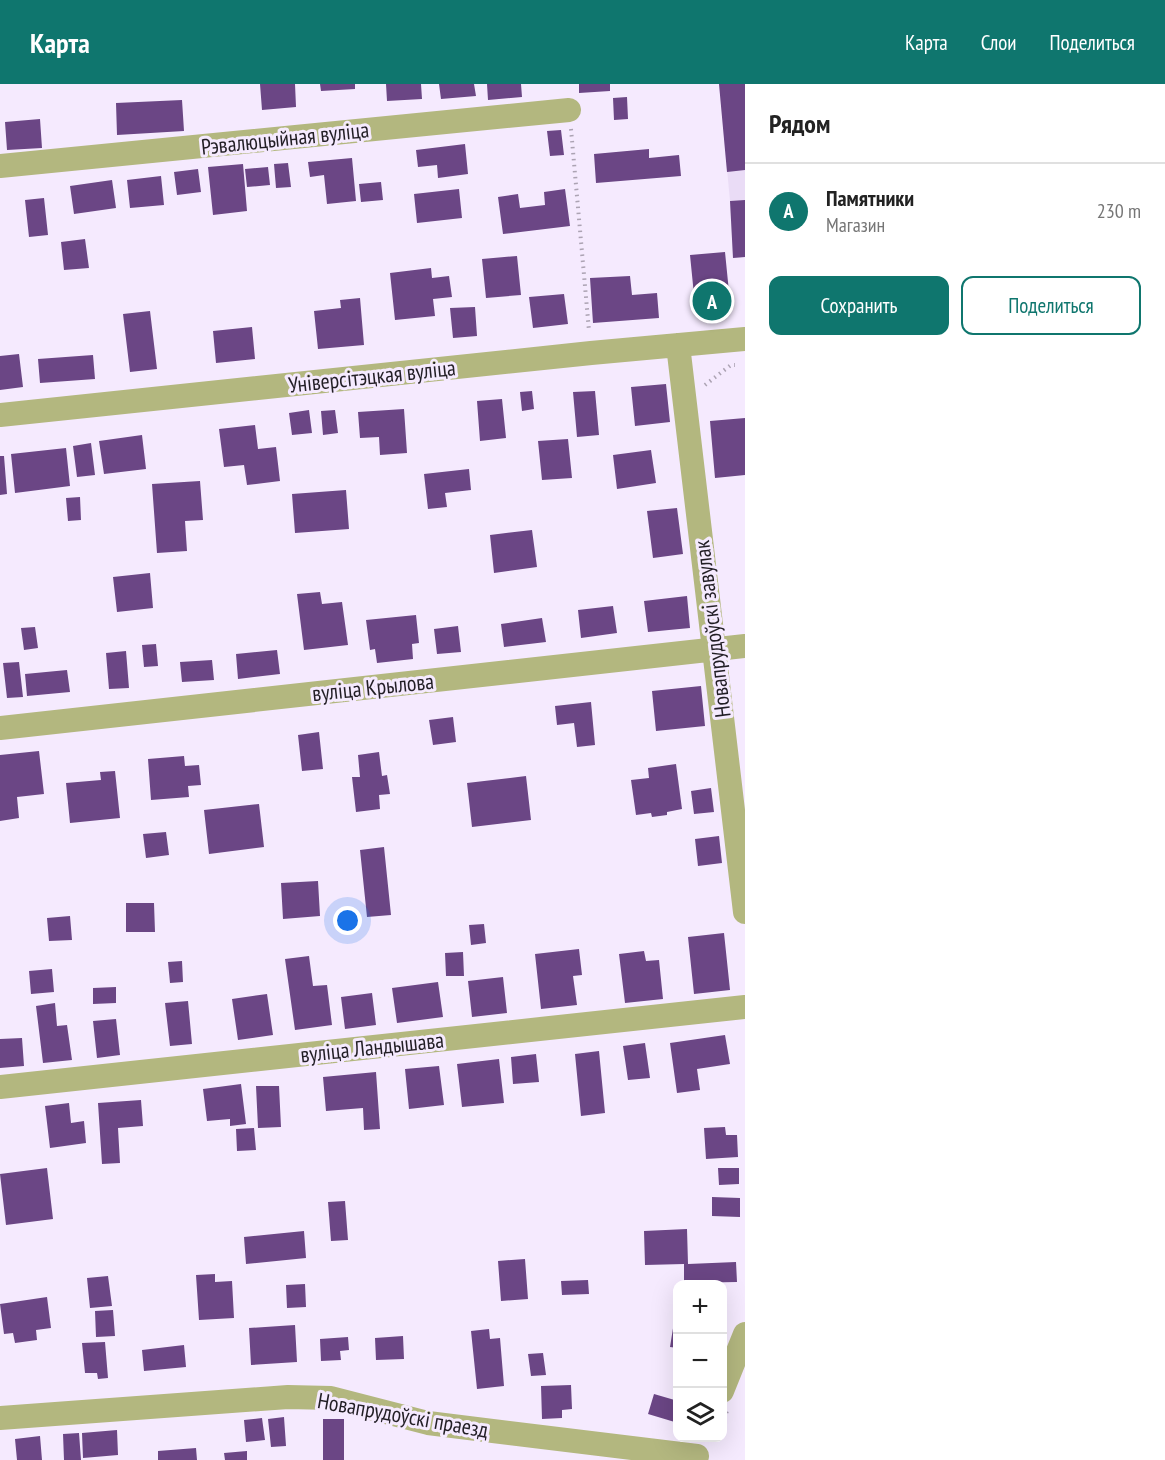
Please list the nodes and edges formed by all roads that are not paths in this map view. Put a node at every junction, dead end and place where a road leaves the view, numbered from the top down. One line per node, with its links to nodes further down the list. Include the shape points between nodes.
1 (569, 110): 2 (street, Рэвалюцыйная вуліца)
2 (0, 166)
3 (745, 339): 4 (street, Універсітэцкая вуліца)
4 (678, 345): 5 (street, Універсітэцкая вуліца); 7 (street, Новапрудоўскі завулак)
5 (0, 415)
6 (745, 646): 7 (street, вуліца Крылова)
7 (714, 650): 8 (street, вуліца Крылова); 9 (street, Новапрудоўскі завулак)
8 (0, 728)
9 (745, 912)
10 (745, 1007): 11 (street, вуліца Ландышава)
11 (0, 1087)
12 (745, 1334): 13 (street)
13 (724, 1388)
14 (0, 1418): 15 (street, Новапрудоўскі праезд, via 288,1397 331,1398 428,1423)
15 (698, 1451)

